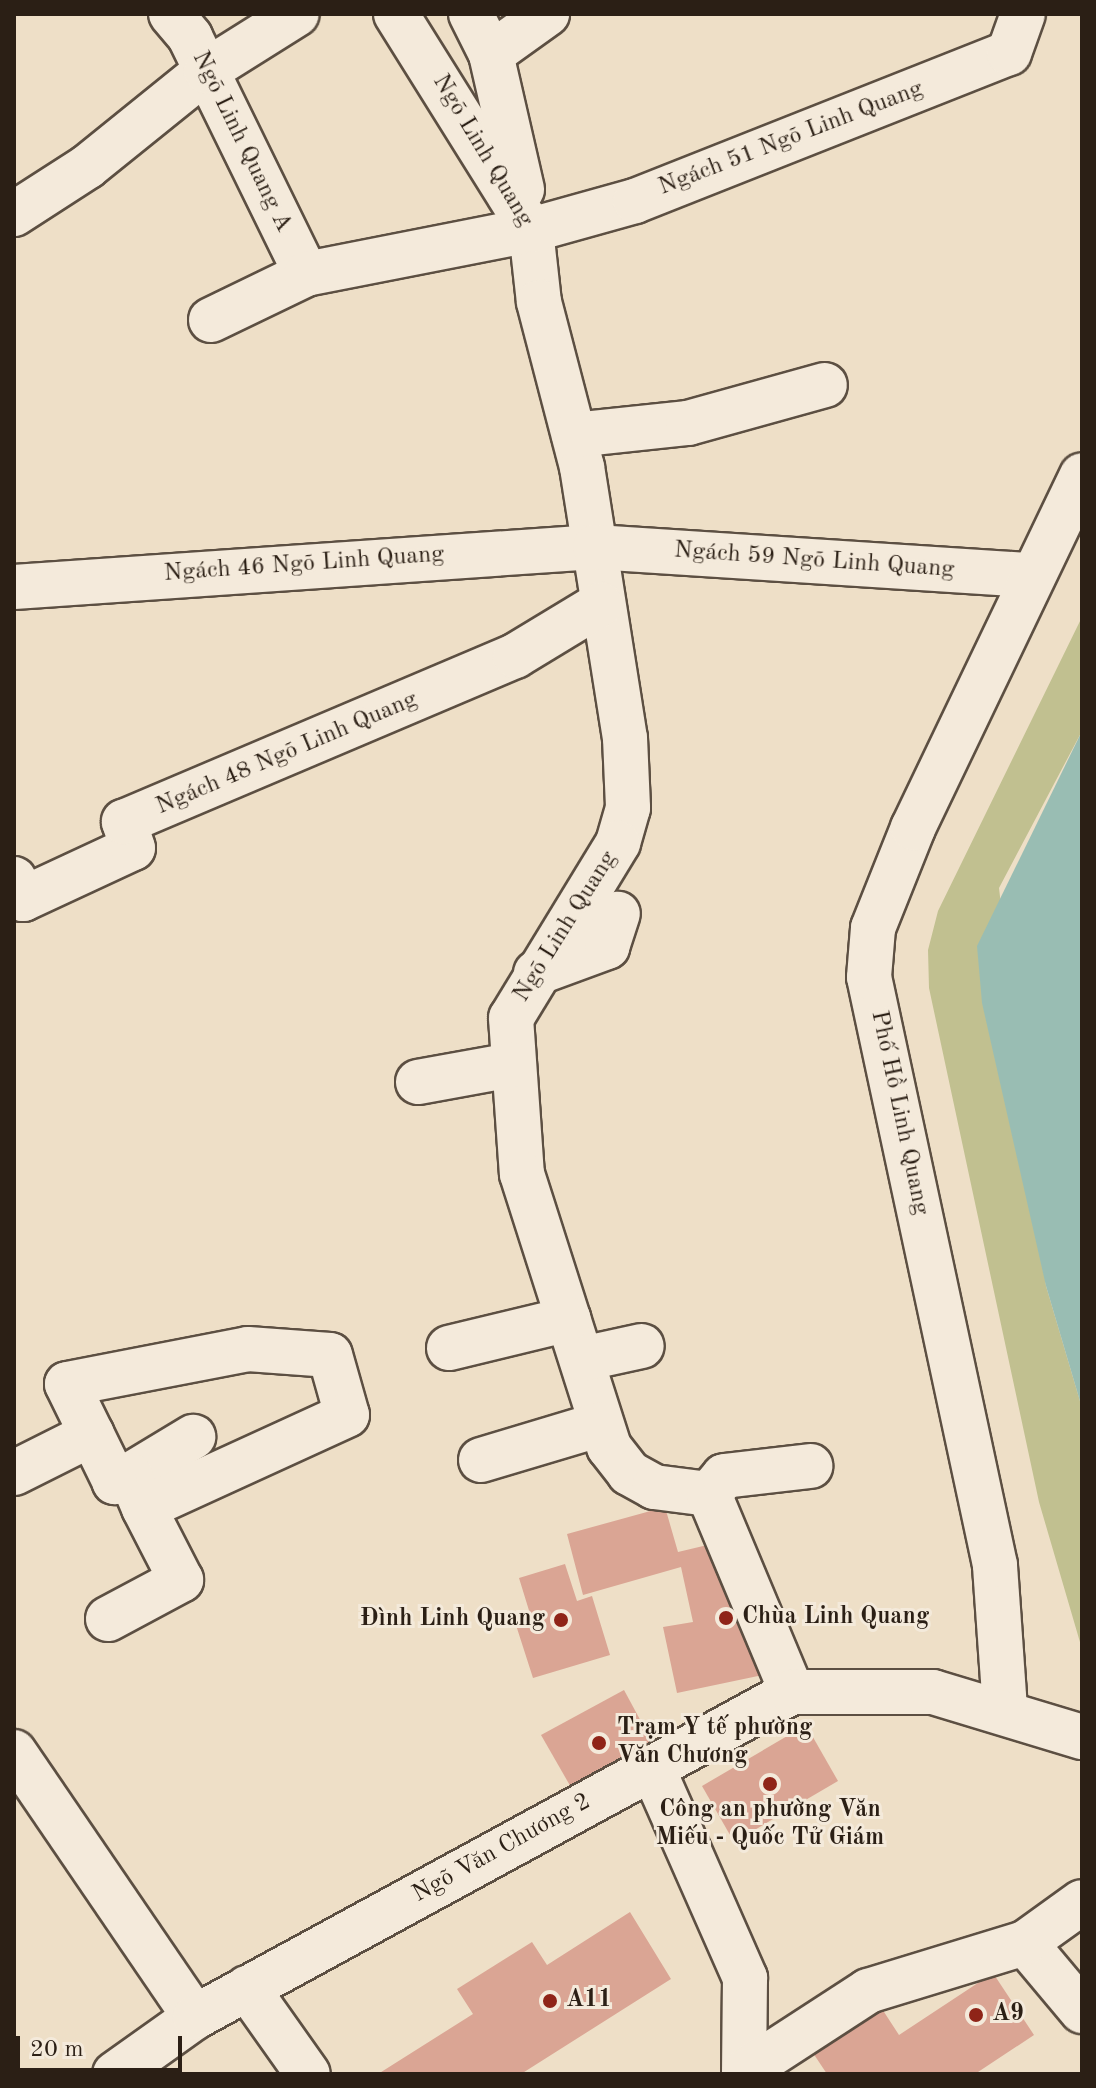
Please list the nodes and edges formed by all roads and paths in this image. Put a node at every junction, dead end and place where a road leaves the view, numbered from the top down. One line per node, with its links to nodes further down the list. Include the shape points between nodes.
1 (171, 14): 8 (street, Ngõ Linh Quang A)
2 (297, 14): 8 (street)
3 (396, 14): 10 (street, Ngõ Linh Quang)
4 (471, 14): 7 (street)
5 (547, 14): 7 (street)
6 (1023, 14): 10 (street, Ngách 51 Ngõ Linh Quang, via 1009,53 635,201)
7 (491, 54): 10 (street)
8 (206, 71): 9 (street, via 87,167); 11 (street, Ngõ Linh Quang A)
9 (14, 214)
10 (531, 230): 11 (street, Ngách 51 Ngõ Linh Quang); 14 (street, Ngõ Linh Quang, via 539,302)
11 (306, 274): 12 (street, Ngách 51 Ngõ Linh Quang)
12 (211, 320)
13 (825, 385): 14 (street, via 688,423)
14 (574, 435): 16 (street, Ngõ Linh Quang)
15 (1082, 475): 17 (street, Phố Hồ Linh Quang)
16 (595, 547): 17 (street, Ngách 59 Ngõ Linh Quang); 18 (street, Ngách 46 Ngõ Linh Quang); 19 (street, Ngõ Linh Quang)
17 (1033, 575): 39 (street, Phố Hồ Linh Quang, via 891,881 873,928 869,977 995,1565)
18 (14, 587)
19 (601, 604): 20 (street, Ngách 48 Ngõ Linh Quang, via 557,637 124,822 133,848 23,899); 22 (street, Ngõ Linh Quang, via 625,738 628,808 607,866)
20 (14, 879)
21 (618, 914): 22 (street, via 607,947)
22 (536, 973): 23 (street, Ngõ Linh Quang, via 511,1018)
23 (512, 1065): 24 (street); 25 (street, Ngõ Linh Quang, via 522,1174)
24 (418, 1082)
25 (569, 1319): 27 (street); 28 (street, Ngõ Linh Quang)
26 (642, 1346): 28 (street)
27 (449, 1348)
28 (582, 1359): 29 (street, Ngõ Linh Quang)
29 (601, 1424): 32 (street); 36 (street, Ngõ Linh Quang, via 629,1473 654,1487)
30 (92, 1434): 34 (street); 35 (street, via 115,1482); 35 (street, via 67,1384 248,1349 330,1355 347,1415)
31 (193, 1437): 35 (street)
32 (481, 1460)
33 (810, 1466): 36 (street, via 724,1476)
34 (14, 1473)
35 (137, 1491): 37 (street, via 181,1580)
36 (709, 1494): 38 (street)
37 (108, 1619)
38 (792, 1692): 39 (street, Ngõ Văn Chương 2, via 933,1692); 42 (street, Ngõ Văn Chương 2)
39 (1005, 1709): 40 (street)
40 (1082, 1737)
41 (14, 1752): 47 (street)
42 (652, 1767): 45 (street, Ngõ Văn Chương 2); 48 (street, via 745,1978)
43 (1082, 1902): 44 (street)
44 (1025, 1943): 46 (street); 48 (street, via 868,1991)
45 (247, 1988): 47 (street, Ngõ Văn Chương 2); 50 (street)
46 (1082, 2011)
47 (195, 2017): 49 (street, Ngõ Văn Chương 2)
48 (745, 2072)
49 (115, 2074)
50 (308, 2074)

